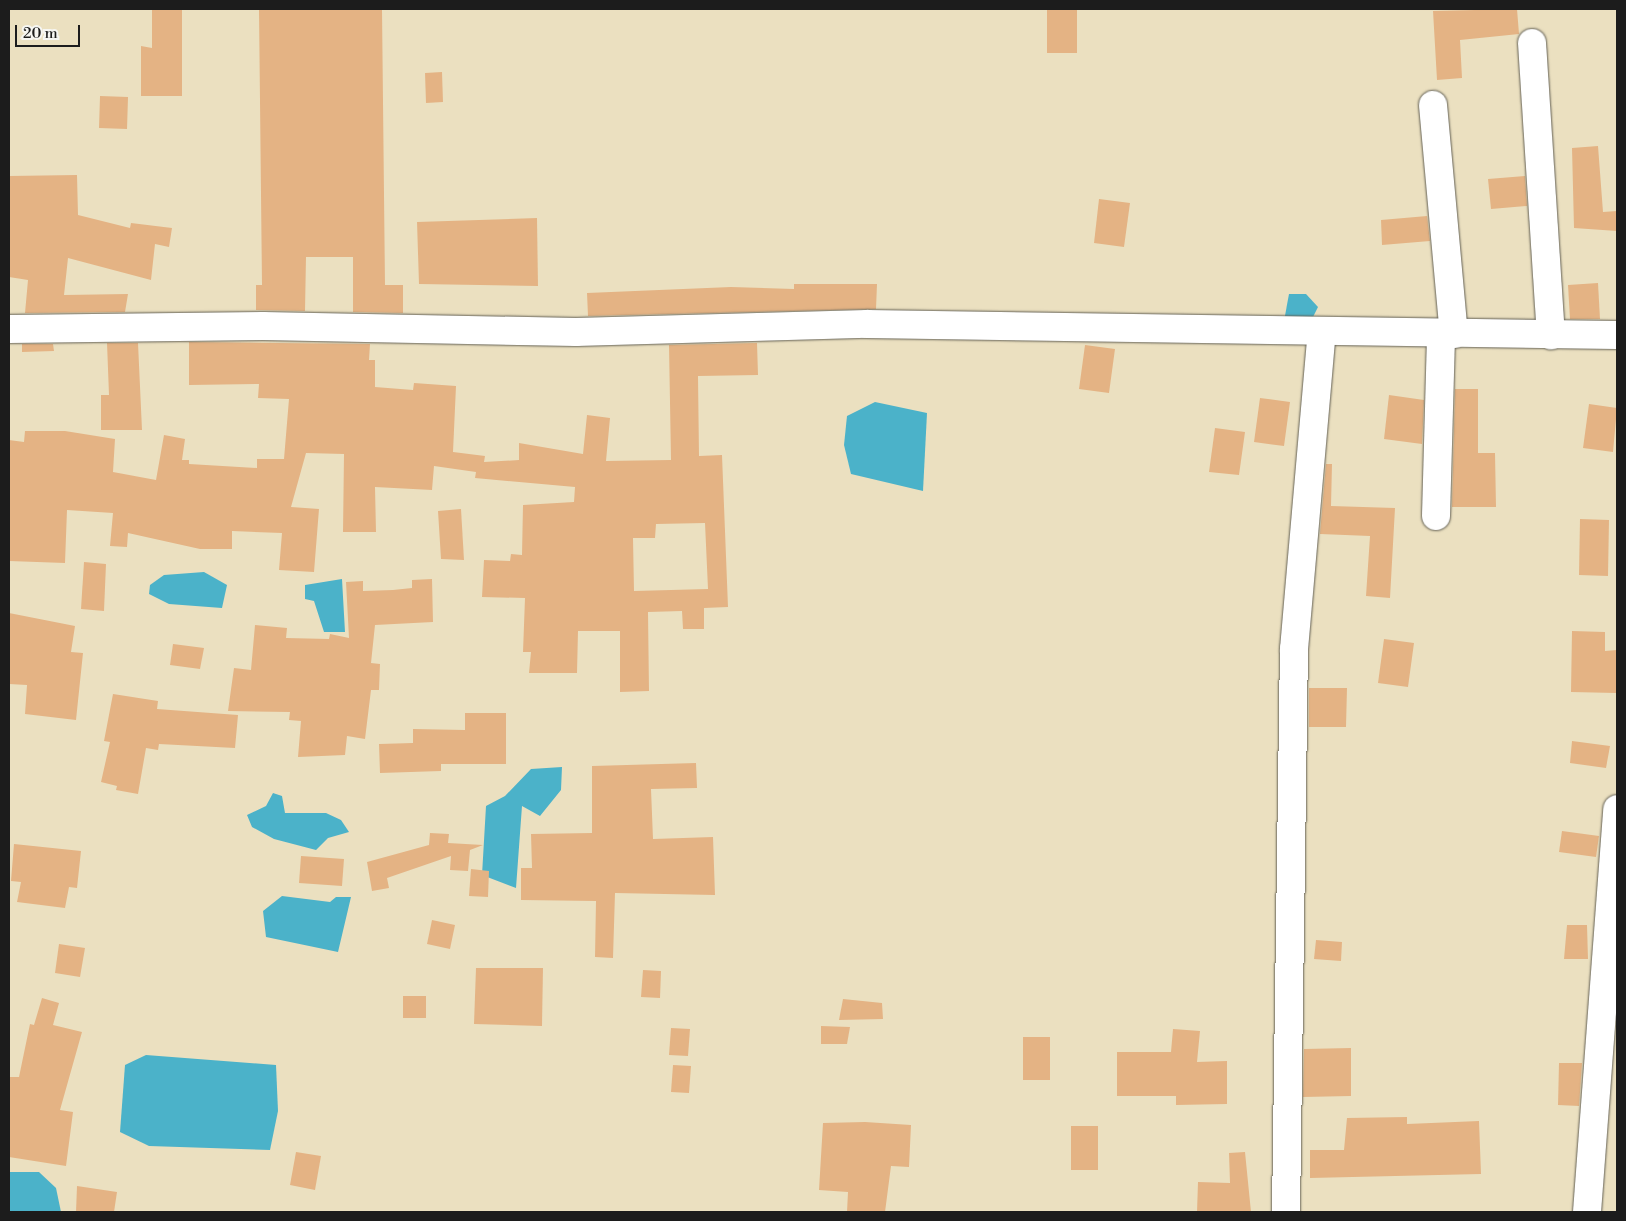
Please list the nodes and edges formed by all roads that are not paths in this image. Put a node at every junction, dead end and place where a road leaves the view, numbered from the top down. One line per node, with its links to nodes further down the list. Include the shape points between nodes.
1 (1532, 43): 6 (street)
2 (1433, 105): 5 (street)
3 (9, 329): 4 (street, via 263,326 576,332 867,324)
4 (1322, 332): 5 (street); 10 (street, via 1294,649)
5 (1448, 334): 6 (street); 8 (street)
6 (1551, 335): 7 (street)
7 (1617, 336)
8 (1436, 516)
9 (1617, 809): 11 (street)
10 (1286, 1212)
11 (1587, 1212)

